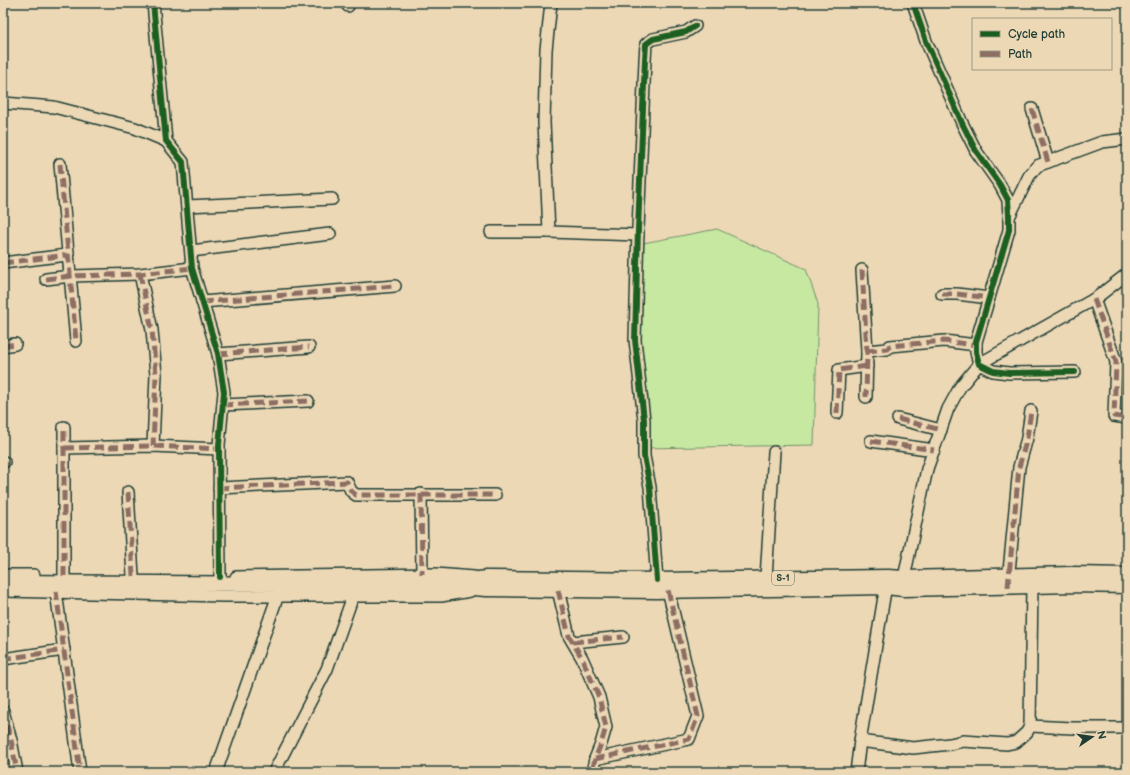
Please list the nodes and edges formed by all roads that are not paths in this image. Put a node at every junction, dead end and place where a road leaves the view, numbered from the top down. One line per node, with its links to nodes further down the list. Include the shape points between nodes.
1 (153, 3): 8 (street)
2 (551, 3): 15 (street, via 546,50 544,122)
3 (913, 3): 13 (street, via 926,41 962,123 976,152 1008,200)
4 (695, 26): 17 (street, via 686,32 652,39 646,44)
5 (3, 103): 8 (street, via 54,107 135,128)
6 (1032, 109): 9 (street)
7 (1127, 139): 9 (street, via 1102,142)
8 (166, 141): 12 (street, via 184,162)
9 (1048, 162): 13 (street, via 1037,166 1028,176)
10 (60, 164): 19 (street)
11 (332, 199): 12 (street)
12 (187, 206): 18 (street)
13 (1010, 216): 29 (street, via 1009,230)
14 (491, 232): 15 (street)
15 (549, 232): 17 (street)
16 (330, 234): 18 (street)
17 (638, 235): 69 (street, via 635,340 644,420 644,456 650,487)
18 (191, 251): 21 (street)
19 (67, 255): 20 (street); 25 (street)
20 (3, 263)
21 (192, 268): 23 (street); 31 (street)
22 (862, 270): 37 (street)
23 (140, 274): 25 (street); 52 (street, via 152,330 156,375)
24 (1127, 274): 30 (street)
25 (71, 276): 26 (street); 32 (street)
26 (46, 279)
27 (395, 286): 31 (street)
28 (942, 294): 29 (street)
29 (989, 298): 34 (street)
30 (1094, 299): 39 (street); 47 (street, via 1116,362 1114,416)
31 (202, 302): 38 (street)
32 (76, 341)
33 (15, 344): 35 (street)
34 (976, 345): 37 (street, via 944,341); 39 (street)
35 (3, 346)
36 (309, 347): 38 (street)
37 (867, 351): 40 (street)
38 (218, 354): 44 (street, via 224,392)
39 (979, 364): 41 (street, via 993,371 1009,373); 50 (street, via 960,387)
40 (867, 366): 42 (street); 46 (street, via 839,370)
41 (1075, 372)
42 (866, 397)
43 (308, 401): 44 (street)
44 (223, 405): 54 (street)
45 (1031, 411): 70 (street, via 1019,467)
46 (837, 414)
47 (1127, 418)
48 (898, 420): 50 (street)
49 (64, 427): 53 (street)
50 (940, 430): 55 (street)
51 (871, 441): 55 (street)
52 (152, 446): 53 (street); 54 (street)
53 (64, 448): 63 (street)
54 (219, 449): 57 (street)
55 (934, 450): 68 (street, via 927,468)
56 (774, 452): 67 (street)
57 (219, 488): 59 (street, via 347,482 356,495); 66 (street)
58 (128, 492): 64 (street)
59 (421, 494): 60 (street); 61 (street)
60 (495, 495)
61 (422, 574): 66 (street); 73 (street, via 435,574)
62 (3, 575): 63 (street)
63 (64, 576): 64 (street)
64 (133, 576): 66 (street)
65 (1127, 576): 70 (main road, S-1, via 1072,574)
66 (220, 577)
67 (766, 578): 69 (main road, S-1); 72 (main road, S-1)
68 (904, 578): 70 (main road, S-1); 72 (main road, S-1)
69 (656, 580): 73 (main road, S-1)
70 (1008, 581): 72 (main road, S-1, via 904,589); 74 (main road, S-1)
71 (3, 582): 73 (main road, S-1)
72 (887, 582): 77 (main road, S-1); 89 (street)
73 (486, 584): 76 (main road, S-1); 81 (street, via 441,596)
74 (1032, 586): 75 (main road, S-1); 87 (street)
75 (1127, 586)
76 (558, 590): 77 (main road, S-1); 83 (street, via 569,636)
77 (668, 590): 90 (street, via 698,716 694,730 689,739)
78 (3, 591): 79 (street)
79 (56, 591): 80 (street); 84 (street)
80 (278, 595): 81 (street); 94 (street)
81 (353, 596): 95 (street, via 327,669)
82 (623, 637): 83 (street)
83 (573, 642): 90 (street, via 599,697 606,727)
84 (64, 650): 85 (street); 93 (street)
85 (3, 659)
86 (3, 711): 92 (street)
87 (1030, 726): 88 (street); 89 (street, via 1028,732 1016,742 1008,744 963,741 913,748)
88 (1127, 728)
89 (860, 741): 91 (street)
90 (595, 758): 96 (street)
91 (857, 768): 97 (street)
92 (17, 772)
93 (80, 772)
94 (216, 772)
95 (274, 772)
96 (592, 772)
97 (848, 772)

